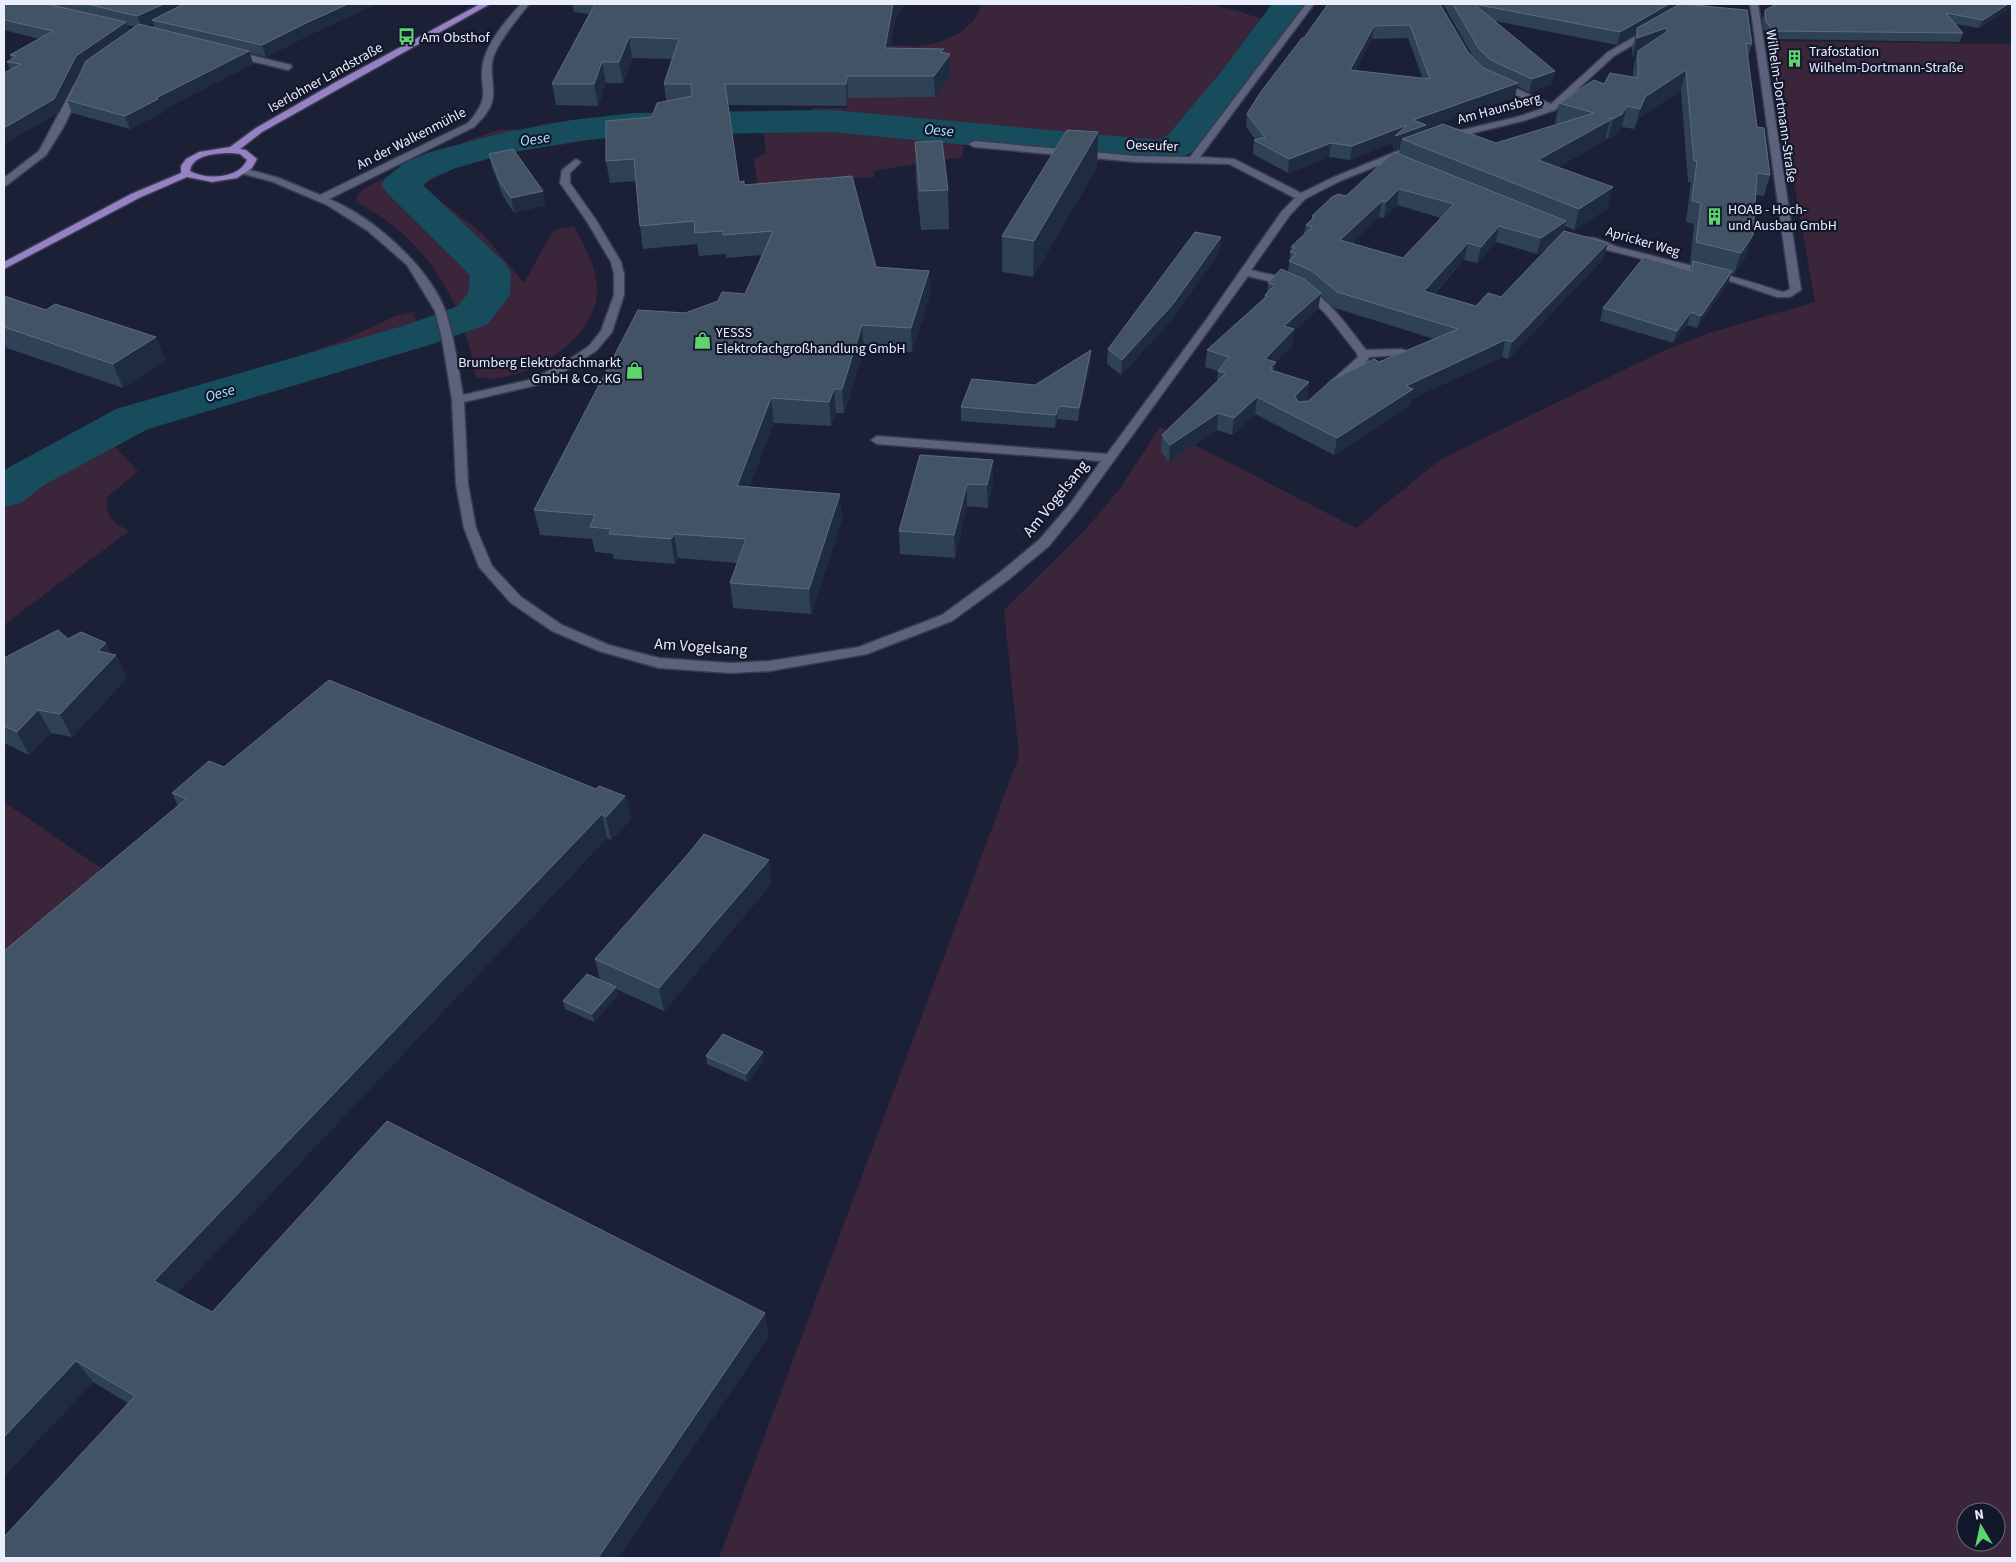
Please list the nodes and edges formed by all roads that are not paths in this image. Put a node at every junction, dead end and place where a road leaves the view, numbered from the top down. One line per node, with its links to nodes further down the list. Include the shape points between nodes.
1 (486, 4): 14 (main road, Iserlohner Landstraße, via 339,84 259,130)
2 (525, 4): 23 (street, An der Walkenmühle, via 488,60 489,98 484,112 471,125)
3 (1310, 4): 16 (street, Oeseufer)
4 (1703, 4): 6 (street)
5 (1754, 4): 27 (street, Wilhelm-Dortmann-Straße, via 1796,290)
6 (1675, 17)
7 (1659, 26): 12 (street, via 1611,54)
8 (224, 52): 9 (street)
9 (288, 67)
10 (82, 80): 21 (street, via 43,153)
11 (1492, 81): 12 (street, Am Haunsberg)
12 (1552, 108): 15 (street, Am Haunsberg, via 1430,142)
13 (974, 144): 16 (street, Oeseufer, via 1136,159)
14 (232, 150): 19 (main road, via 243,152 252,159); 20 (main road, via 213,151 194,158 184,168)
15 (1384, 159): 18 (street); 22 (street, Am Haunsberg)
16 (1193, 160): 22 (street, via 1231,162)
17 (576, 162): 31 (street, via 565,172 565,183 591,220 620,274 619,295 606,332 593,348 574,362 533,383)
18 (1402, 166)
19 (243, 171): 20 (main road, via 209,180); 23 (street, Am Vogelsang, via 276,180)
20 (187, 174): 25 (main road, via 135,196)
21 (4, 183)
22 (1301, 197): 26 (street, Am Vogelsang)
23 (320, 199): 31 (street, Am Vogelsang, via 372,229 411,262 440,311)
24 (1575, 235): 27 (street, Apricker Weg)
25 (4, 266)
26 (1245, 272): 29 (street, via 1306,291 1318,300); 33 (street, Am Vogelsang)
27 (1786, 295)
28 (1402, 352): 29 (street)
29 (1364, 354): 30 (street, via 1364,358)
30 (1327, 390)
31 (458, 400): 33 (street, Am Vogelsang, via 462,484 470,528 486,567 516,600 557,628 604,648 659,663 730,668 779,665 862,652 946,618 1044,543)
32 (877, 440): 33 (street, Am Vogelsang)
33 (1109, 458)

